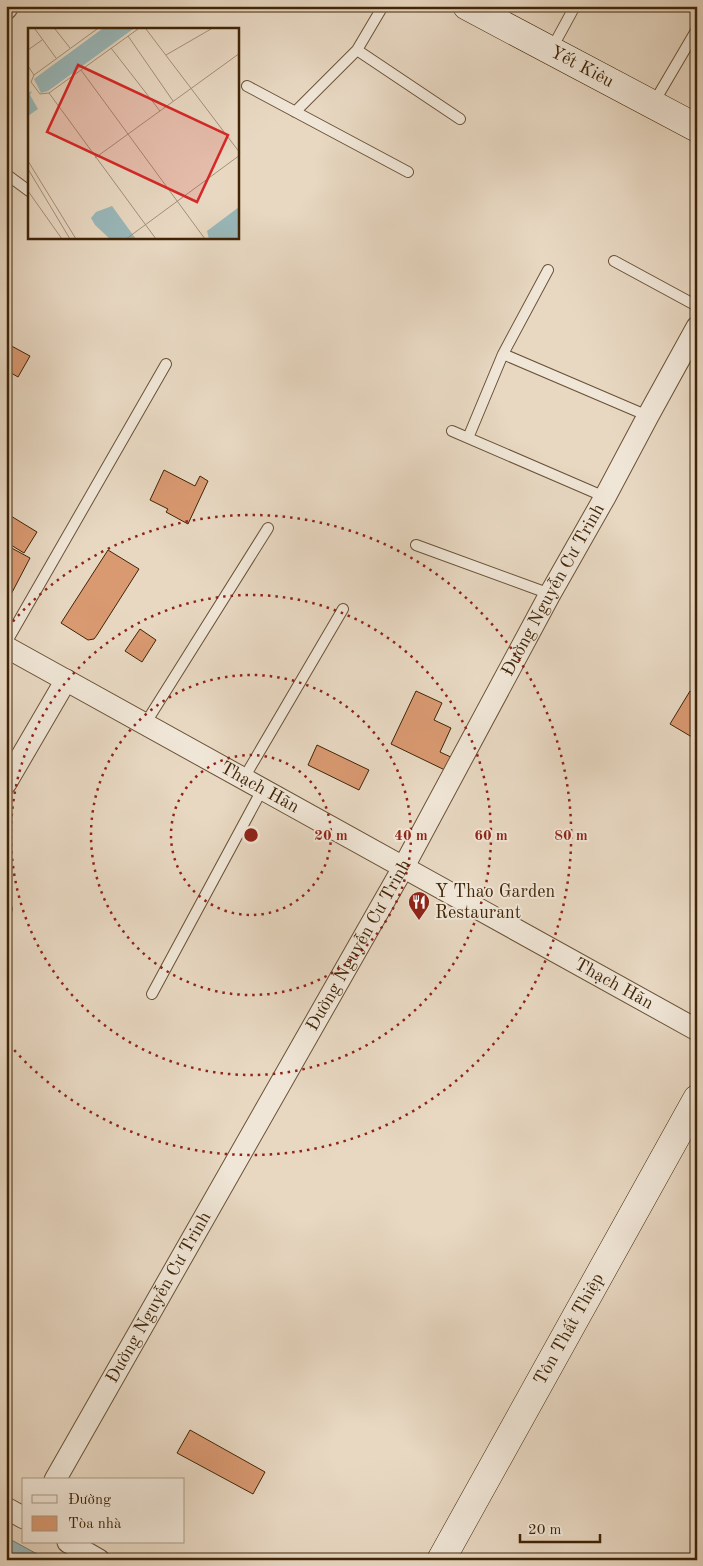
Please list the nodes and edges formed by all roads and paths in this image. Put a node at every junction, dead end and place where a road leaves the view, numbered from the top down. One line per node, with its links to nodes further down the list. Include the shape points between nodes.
1 (383, 6): 5 (lane)
2 (467, 6): 6 (street, Yết Kiêu, via 496,17)
3 (575, 6): 6 (lane)
4 (697, 29): 8 (lane)
5 (357, 50): 9 (lane); 10 (lane)
6 (551, 50): 8 (street, Yết Kiêu)
7 (247, 86): 9 (lane)
8 (652, 105): 11 (street, Yết Kiêu)
9 (295, 112): 12 (lane)
10 (460, 119)
11 (697, 128)
12 (408, 172)
13 (6, 174): 14 (lane)
14 (28, 189)
15 (614, 261): 17 (lane)
16 (548, 270): 19 (lane)
17 (697, 306)
18 (697, 327): 21 (street, Đường Nguyễn Cư Trinh)
19 (503, 354): 21 (lane); 23 (lane)
20 (166, 364): 29 (lane)
21 (648, 416): 24 (street, Đường Nguyễn Cư Trinh)
22 (452, 431): 23 (lane)
23 (468, 438): 24 (lane)
24 (606, 497): 27 (street, Đường Nguyễn Cư Trinh)
25 (268, 528): 32 (lane)
26 (416, 545): 27 (lane)
27 (550, 594): 36 (street, Đường Nguyễn Cư Trinh)
28 (342, 609): 33 (lane)
29 (6, 643)
30 (6, 647): 31 (street, Thạch Hãn)
31 (66, 680): 32 (street, Thạch Hãn); 34 (street)
32 (145, 724): 33 (street, Thạch Hãn)
33 (244, 778): 35 (street, Thạch Hãn)
34 (6, 784)
35 (263, 788): 36 (street, Thạch Hãn); 37 (lane)
36 (403, 868): 38 (street, Thạch Hãn); 40 (street, Đường Nguyễn Cư Trinh)
37 (152, 994)
38 (697, 1030)
39 (697, 1099): 45 (street, Tôn Thất Thiệp)
40 (56, 1478)
41 (6, 1508): 42 (street)
42 (22, 1517)
43 (71, 1544): 44 (street)
44 (99, 1560)
45 (440, 1560)

